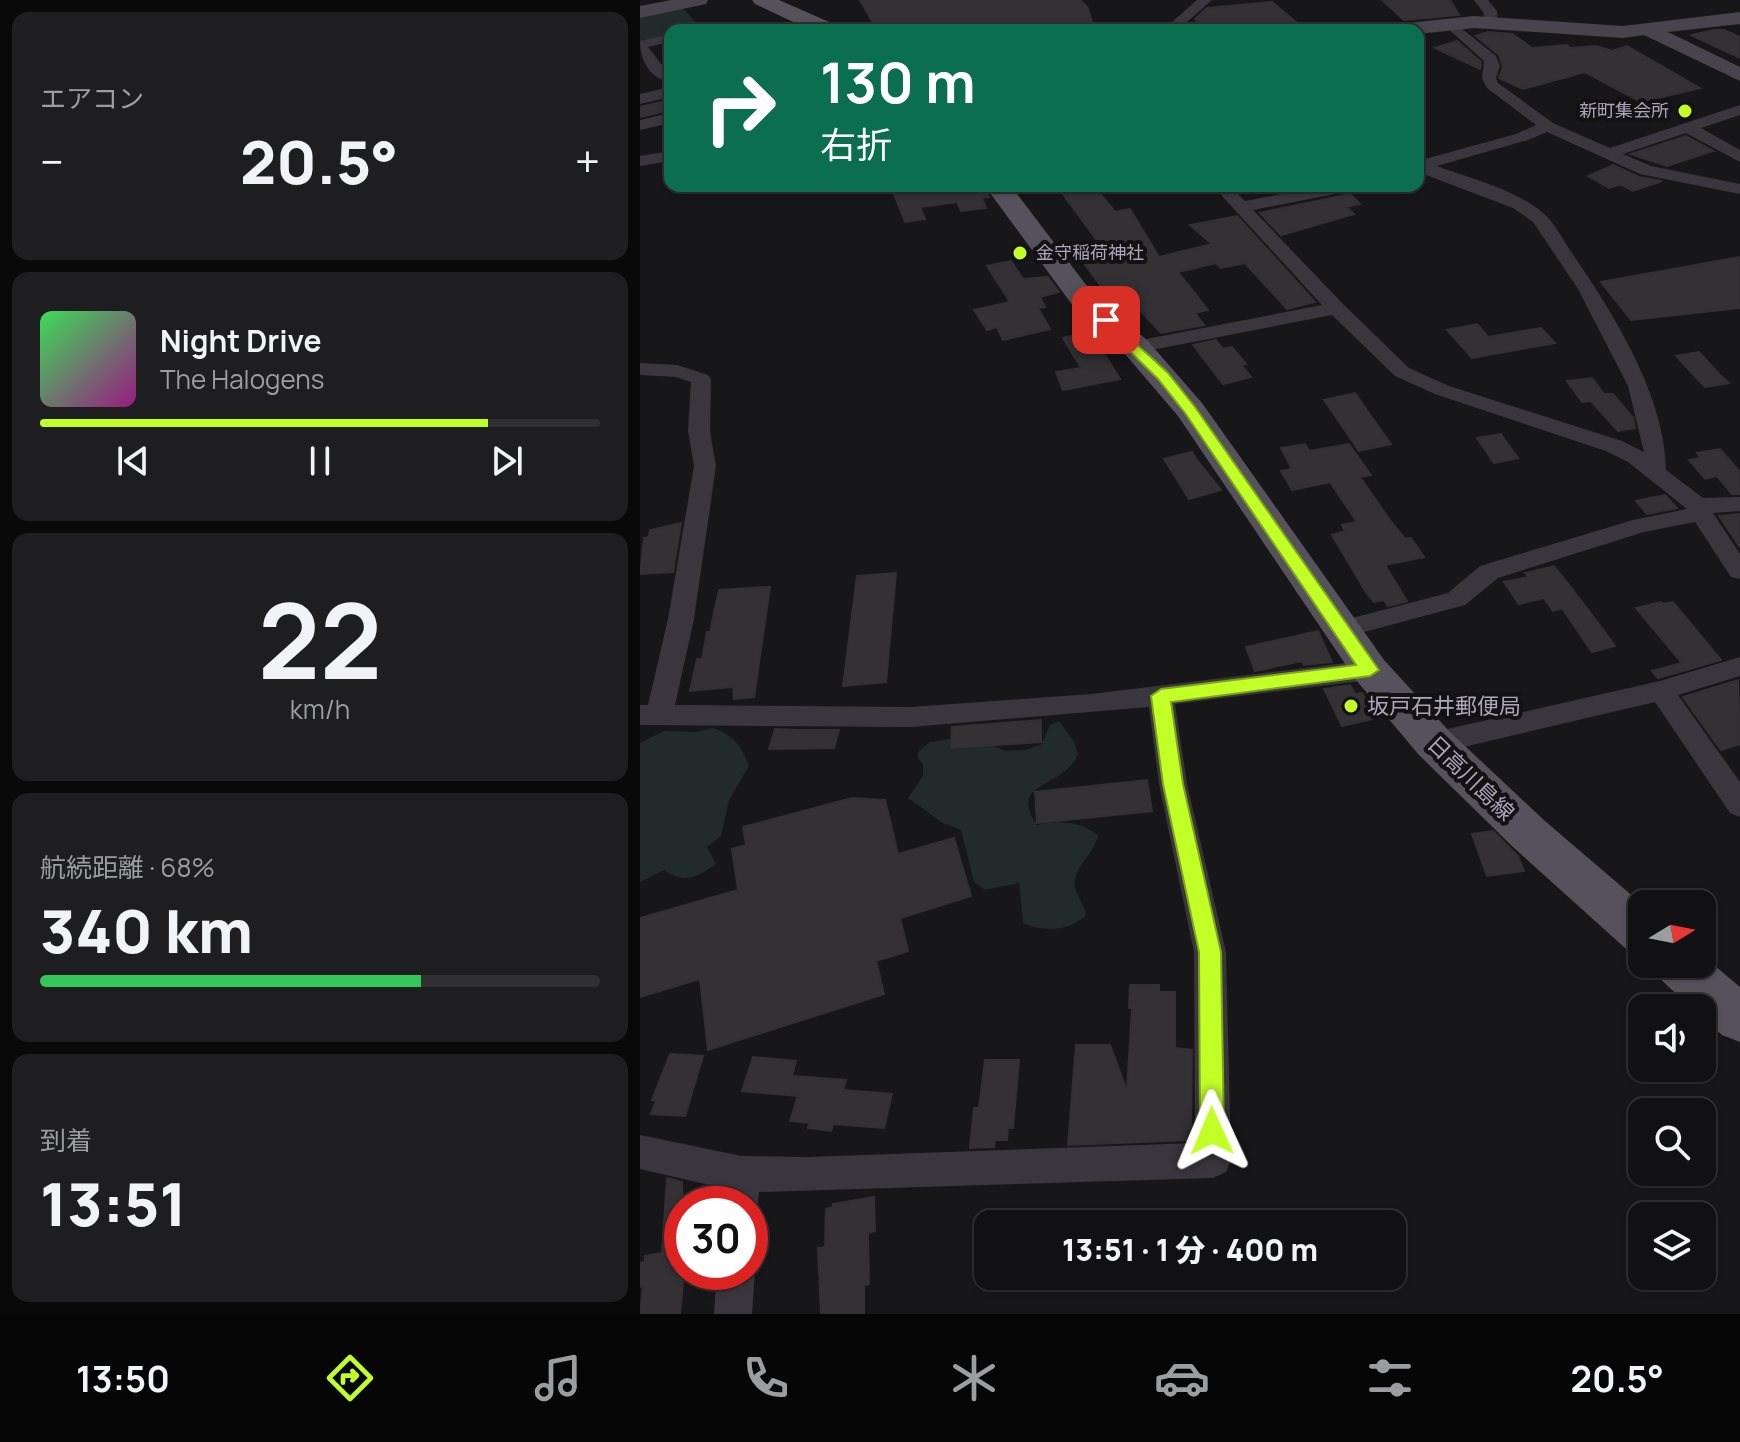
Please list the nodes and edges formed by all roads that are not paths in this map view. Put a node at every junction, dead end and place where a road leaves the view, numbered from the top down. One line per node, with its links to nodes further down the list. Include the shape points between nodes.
1 (762, 0): 9 (main road)
2 (1205, 0): 10 (street)
3 (1481, 0): 8 (street)
4 (684, 1): 5 (street)
5 (640, 12)
6 (1740, 18): 12 (street)
7 (1450, 23): 8 (street); 11 (street); 24 (street, via 1491,59 1492,85)
8 (1493, 23): 12 (street, via 1595,32)
9 (815, 24)
10 (1177, 24)
11 (1424, 26)
12 (1648, 30): 17 (street)
13 (664, 40): 14 (street)
14 (640, 46): 15 (street)
15 (664, 73)
16 (664, 75): 18 (street)
17 (1740, 75)
18 (640, 80)
19 (664, 93): 20 (street)
20 (640, 99)
21 (1740, 110): 25 (street)
22 (664, 119): 23 (street)
23 (640, 125)
24 (1547, 126): 26 (street); 30 (street)
25 (1687, 127): 26 (street); 28 (street)
26 (1607, 154): 32 (street, via 1646,170)
27 (664, 157): 29 (street)
28 (1740, 157)
29 (640, 161)
30 (1424, 165)
31 (1424, 167): 40 (street, via 1519,204 1539,218 1587,289 1638,386)
32 (1740, 189)
33 (1002, 192): 38 (main road, 日高川島線, via 1083,300)
34 (1227, 192): 36 (street)
35 (1319, 192): 36 (street)
36 (1242, 207): 37 (street)
37 (1336, 308): 38 (street); 40 (street, via 1390,362 1417,380 1614,446)
38 (1136, 347): 44 (main road, 日高川島線, via 1190,410)
39 (640, 369): 49 (street, via 677,371 701,379 699,431 705,466 681,619)
40 (1655, 471): 42 (street)
41 (1740, 504): 42 (street)
42 (1699, 510): 43 (street); 44 (street, via 1489,572 1456,599)
43 (1740, 571)
44 (1342, 629): 46 (main road, 日高川島線)
45 (1740, 666): 47 (street)
46 (1370, 670): 48 (street); 50 (main road, 日高川島線)
47 (1661, 691): 50 (street); 51 (street)
48 (1161, 696): 49 (street, via 911,717); 57 (street, via 1173,784 1210,952 1213,1160 808,1175)
49 (650, 714)
50 (1434, 743): 52 (main road, 日高川島線)
51 (1740, 805)
52 (1628, 921)
53 (1693, 978): 54 (main road)
54 (1740, 1019)
55 (640, 1152): 56 (street)
56 (733, 1186)
57 (755, 1186)
58 (735, 1290): 59 (street)
59 (733, 1314)

